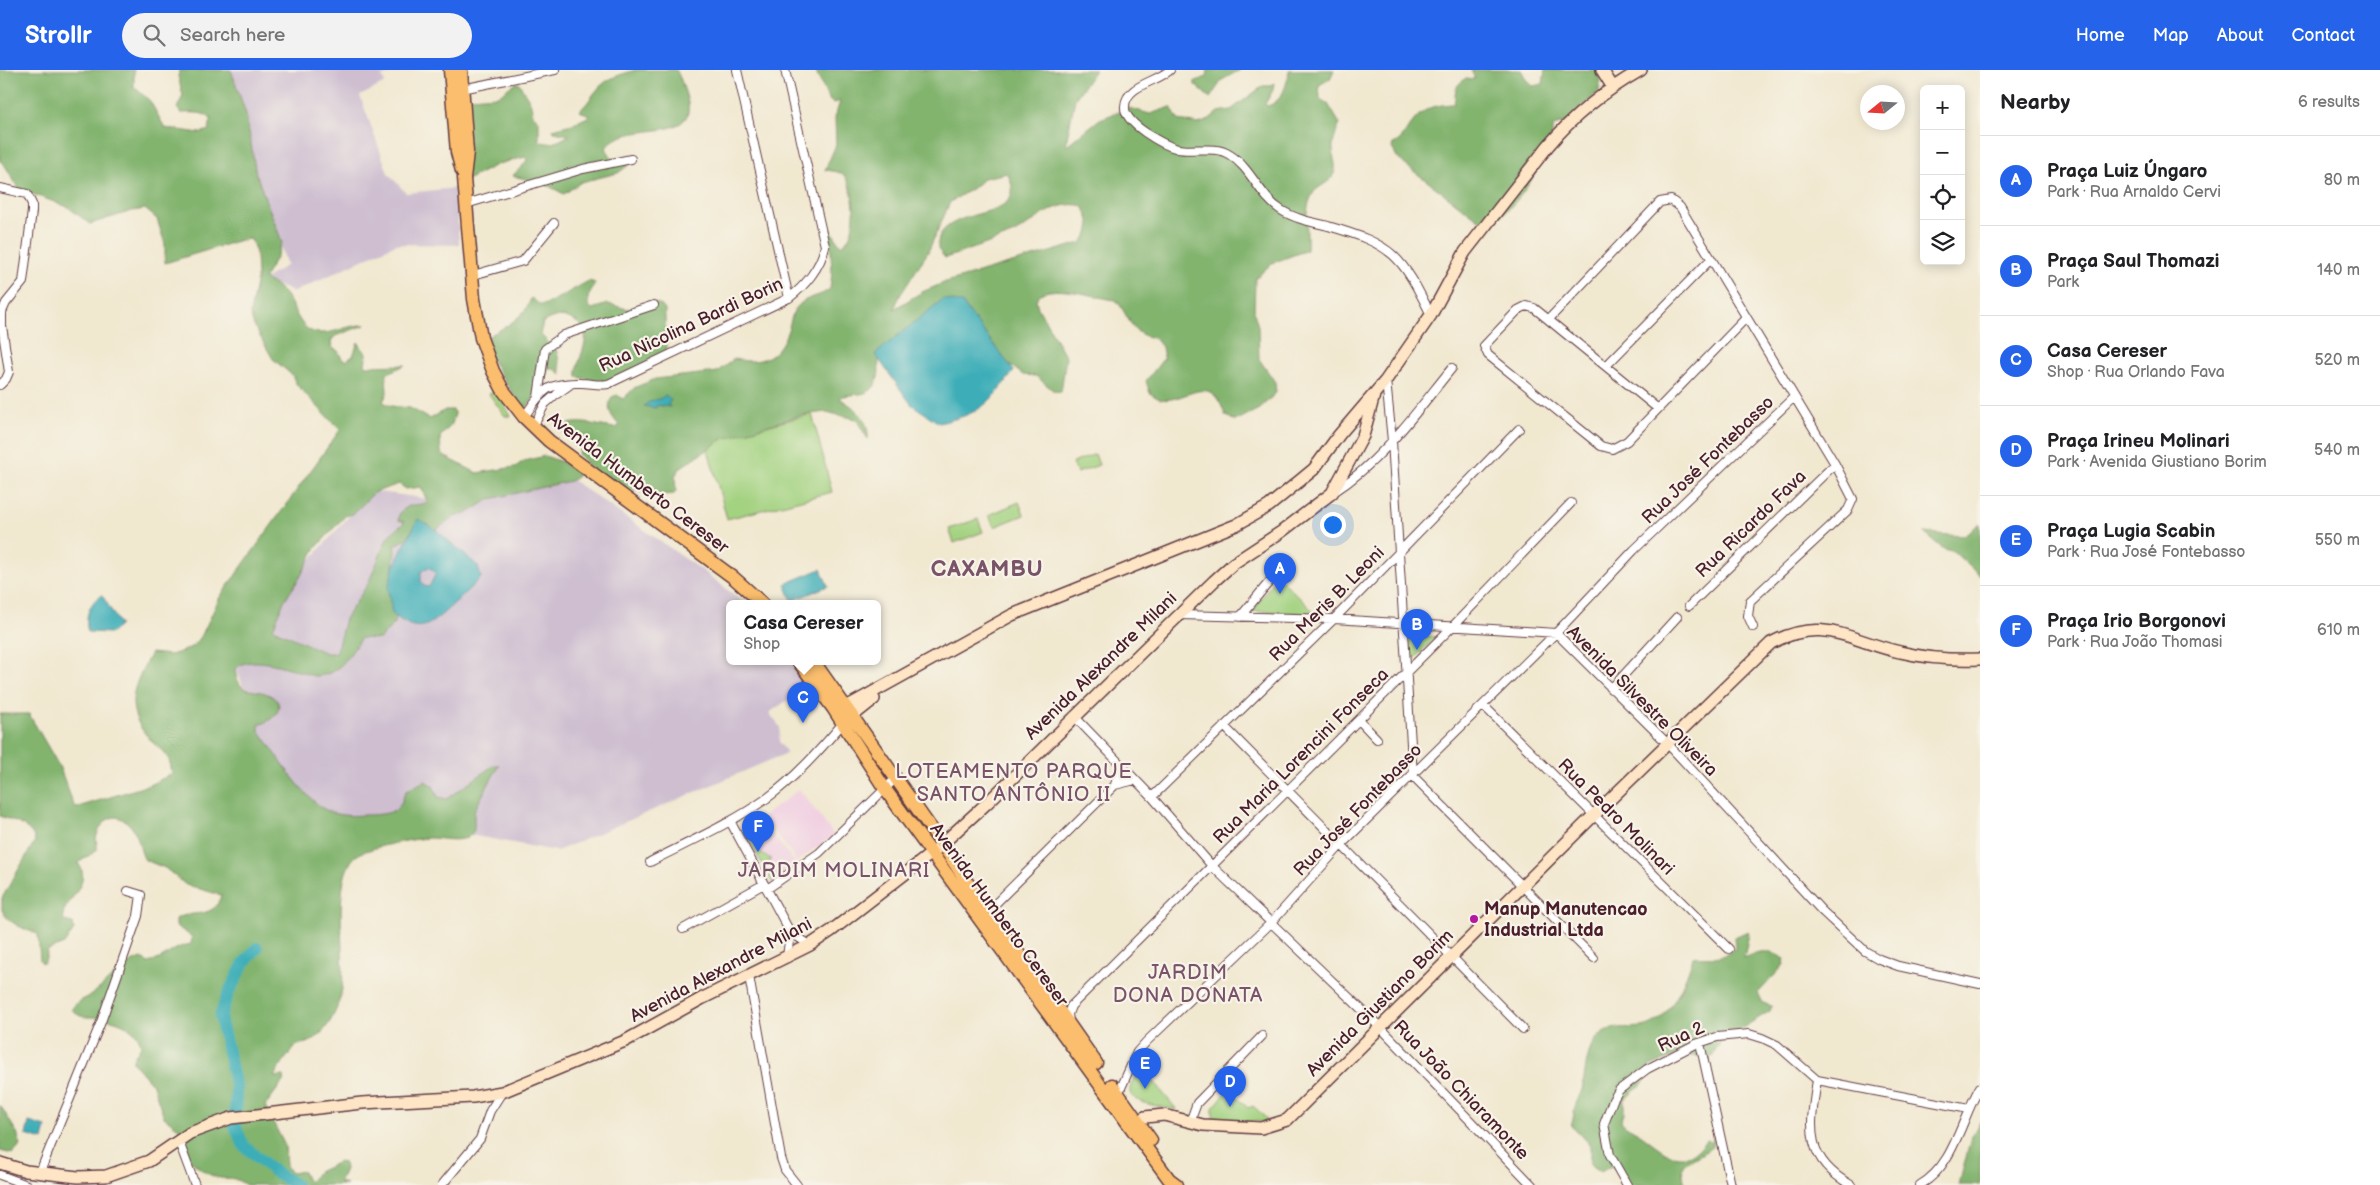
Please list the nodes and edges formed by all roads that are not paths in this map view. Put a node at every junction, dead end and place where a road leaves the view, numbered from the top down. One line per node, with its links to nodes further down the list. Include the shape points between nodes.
1 (450, 70): 12 (main road, Avenida Humberto Cereser, via 456,152)
2 (461, 70): 10 (main road, Avenida Humberto Cereser)
3 (555, 70): 10 (street)
4 (737, 70): 18 (street)
5 (785, 70): 18 (street, Rua Nicolina Bardi Borin, via 825,240 822,260)
6 (1170, 70): 20 (street, via 1132,91 1126,98 1126,116 1134,124 1166,145 1230,154 1275,206 1288,215 1377,243 1396,256 1410,272)
7 (1602, 70): 9 (main road)
8 (1641, 70): 9 (main road)
9 (1612, 86): 20 (main road, via 1548,146 1465,252)
10 (462, 89): 12 (main road, Avenida Humberto Cereser, via 467,152)
11 (631, 159): 14 (street, via 583,169)
12 (464, 178): 14 (main road, Avenida Humberto Cereser)
13 (0, 188): 27 (street, via 26,194 32,211 23,282 2,312 9,372)
14 (466, 204): 17 (main road, Avenida Humberto Cereser)
15 (554, 222): 17 (street, via 523,262)
16 (1711, 259): 21 (street, via 1680,206 1666,199 1646,215); 22 (street); 23 (street)
17 (473, 274): 32 (main road, Avenida Humberto Cereser, via 477,319 486,352 503,390)
18 (789, 298): 26 (street, Rua Nicolina Bardi Borin, via 608,384)
19 (654, 305): 29 (street, via 553,341 545,349)
20 (1431, 315): 25 (main road)
21 (1549, 318): 23 (street); 31 (street, via 1534,308 1526,306 1518,310 1487,342 1484,346 1486,351 1601,446 1612,449 1620,446)
22 (1746, 318): 30 (street); 31 (street)
23 (1606, 366): 31 (street)
24 (1452, 368): 35 (street)
25 (1386, 380): 28 (main road); 35 (street)
26 (571, 384): 29 (street, Rua Nicolina Bardi Borin, via 563,382 551,386); 33 (street, via 545,404)
27 (0, 385)
28 (1374, 395): 37 (main road, Avenida Alexandre Milani, via 1363,436); 57 (main road, via 1314,469 1253,516 1012,615 896,681)
29 (538, 396): 32 (street, Rua Nicolina Bardi Borin)
30 (1794, 397): 36 (street); 50 (street, Rua José Fontebasso, via 1642,544)
31 (1657, 408)
32 (524, 417): 33 (main road, Avenida Humberto Cereser)
33 (533, 427): 41 (main road, Avenida Humberto Cereser, via 734,578)
34 (1520, 429): 39 (street, Rua Meris B. Leoni)
35 (1392, 441): 37 (street, via 1358,476); 39 (street)
36 (1835, 464): 42 (street, Rua Ricardo Fava); 49 (street, via 1853,499 1851,504 1750,601 1748,616)
37 (1332, 493): 43 (main road, Avenida Alexandre Milani, via 1234,563)
38 (1571, 503): 48 (street, Rua Maria Lorencini Fonseca)
39 (1399, 552): 46 (street, Rua Meris B. Leoni); 47 (street)
40 (1270, 581): 44 (street)
41 (759, 600)
42 (1689, 606)
43 (1179, 615): 44 (street, Avenida Silvestre Oliveira); 58 (main road, Avenida Alexandre Milani)
44 (1240, 617): 46 (street, Avenida Silvestre Oliveira)
45 (1677, 617): 55 (street)
46 (1334, 619): 47 (street, Avenida Silvestre Oliveira); 60 (street, Rua Meris B. Leoni)
47 (1403, 625): 48 (street, Avenida Silvestre Oliveira); 54 (street)
48 (1452, 627): 50 (street, Avenida Silvestre Oliveira); 54 (street, Rua Maria Lorencini Fonseca)
49 (1753, 627)
50 (1556, 634): 55 (street, Avenida Silvestre Oliveira); 56 (street, Rua José Fontebasso)
51 (1980, 659): 62 (main road, Avenida Giustiano Borim, via 1902,653 1816,629 1788,634 1756,656)
52 (802, 665): 57 (main road, Avenida Humberto Cereser)
53 (816, 665): 57 (main road, Avenida Humberto Cereser)
54 (1405, 673): 59 (street, Rua Maria Lorencini Fonseca); 64 (street)
55 (1610, 689): 62 (street, Avenida Silvestre Oliveira)
56 (1483, 704): 64 (street, Rua José Fontebasso); 71 (street, Rua Pedro Molinari)
57 (847, 715): 65 (main road, Avenida Humberto Cereser); 68 (main road, Avenida Humberto Cereser); 72 (street, via 814,756 767,798)
58 (1074, 716): 63 (street, Rua João Chiaramonte); 73 (main road, Avenida Alexandre Milani)
59 (1359, 720): 61 (street); 69 (street, Rua Maria Lorencini Fonseca)
60 (1224, 726): 69 (street); 70 (street, Rua Meris B. Leoni)
61 (1377, 739)
62 (1667, 744): 71 (main road, Avenida Giustiano Borim); 91 (street, Avenida Silvestre Oliveira, via 1822,911 1865,951 1898,966)
63 (1123, 768): 66 (street, Rua João Chiaramonte); 67 (street)
64 (1413, 776): 74 (street, Rua José Fontebasso); 78 (street)
65 (895, 780): 68 (street); 73 (main road, Avenida Humberto Cereser)
66 (1135, 780): 67 (street); 70 (street, Rua João Chiaramonte)
67 (1116, 785): 81 (street)
68 (885, 789): 75 (main road, Avenida Humberto Cereser); 79 (street, via 819,852)
69 (1287, 791): 74 (street); 77 (street, Rua Maria Lorencini Fonseca)
70 (1152, 797): 77 (street, Rua João Chiaramonte)
71 (1593, 816): 78 (main road, Avenida Giustiano Borim); 86 (street, Rua Pedro Molinari)
72 (730, 821): 76 (street); 79 (street)
73 (942, 844): 75 (main road, Avenida Alexandre Milani); 93 (main road, Avenida Humberto Cereser, via 984,908)
74 (1341, 845): 82 (street, Rua José Fontebasso); 87 (street)
75 (932, 853): 85 (main road, Avenida Alexandre Milani); 100 (main road, Avenida Humberto Cereser)
76 (650, 862)
77 (1212, 866): 82 (street, Rua João Chiaramonte); 92 (street, Rua Maria Lorencini Fonseca)
78 (1523, 886): 87 (main road, Avenida Giustiano Borim); 89 (street)
79 (766, 887): 83 (street); 84 (street)
80 (128, 891): 109 (street, via 140,895 138,916 101,1022)
81 (995, 904)
82 (1271, 923): 95 (street, Rua João Chiaramonte); 102 (street, Rua José Fontebasso, via 1142,1046 1124,1084)
83 (683, 929)
84 (790, 932): 85 (street); 88 (street)
85 (810, 945): 88 (main road, Avenida Alexandre Milani)
86 (1729, 949)
87 (1452, 956): 95 (main road, Avenida Giustiano Borim); 96 (street)
88 (787, 958): 90 (main road, Avenida Alexandre Milani)
89 (1594, 958)
90 (749, 976): 103 (main road, Avenida Alexandre Milani, via 624,1041); 114 (street, via 781,1158 785,1170)
91 (1980, 984)
92 (1071, 1006): 93 (street); 94 (street)
93 (1057, 1007): 94 (main road, Avenida Humberto Cereser)
94 (1069, 1024): 102 (main road, Avenida Humberto Cereser)
95 (1381, 1028): 105 (main road, Avenida Giustiano Borim, via 1287,1120 1261,1128); 116 (street, Rua João Chiaramonte)
96 (1523, 1029)
97 (1262, 1036): 105 (street, via 1197,1103)
98 (1700, 1043): 99 (street, Rua 2, via 1749,1034 1762,1038 1778,1045); 117 (street, Rua 2, via 1647,1069 1619,1090 1613,1100 1604,1124 1610,1155); 118 (street)
99 (1817, 1080): 104 (street); 119 (street, via 1811,1124 1815,1150 1826,1166)
100 (1103, 1087): 102 (street); 106 (main road, Avenida Humberto Cereser)
101 (1980, 1088): 104 (street)
102 (1116, 1091): 106 (main road, Avenida Humberto Cereser)
103 (502, 1092): 107 (main road, Avenida Alexandre Milani, via 464,1098 259,1113 231,1118 190,1133); 113 (street, via 490,1111 480,1138)
104 (1969, 1109): 120 (street, via 1946,1158 1936,1173)
105 (1190, 1122): 106 (main road, Avenida Giustiano Borim, via 1164,1115 1145,1117)
106 (1134, 1124): 115 (main road, Avenida Humberto Cereser)
107 (178, 1142): 109 (main road, Avenida Alexandre Milani, via 149,1161 106,1176 78,1177); 112 (street)
108 (0, 1163): 109 (main road, Avenida Alexandre Milani, via 26,1172)
109 (37, 1172): 111 (street)
110 (0, 1175): 111 (street)
111 (27, 1185)
112 (196, 1185)
113 (442, 1185)
114 (797, 1185)
115 (1178, 1185)
116 (1532, 1185)
117 (1627, 1185)
118 (1731, 1185)
119 (1851, 1185)
120 (1920, 1185)

